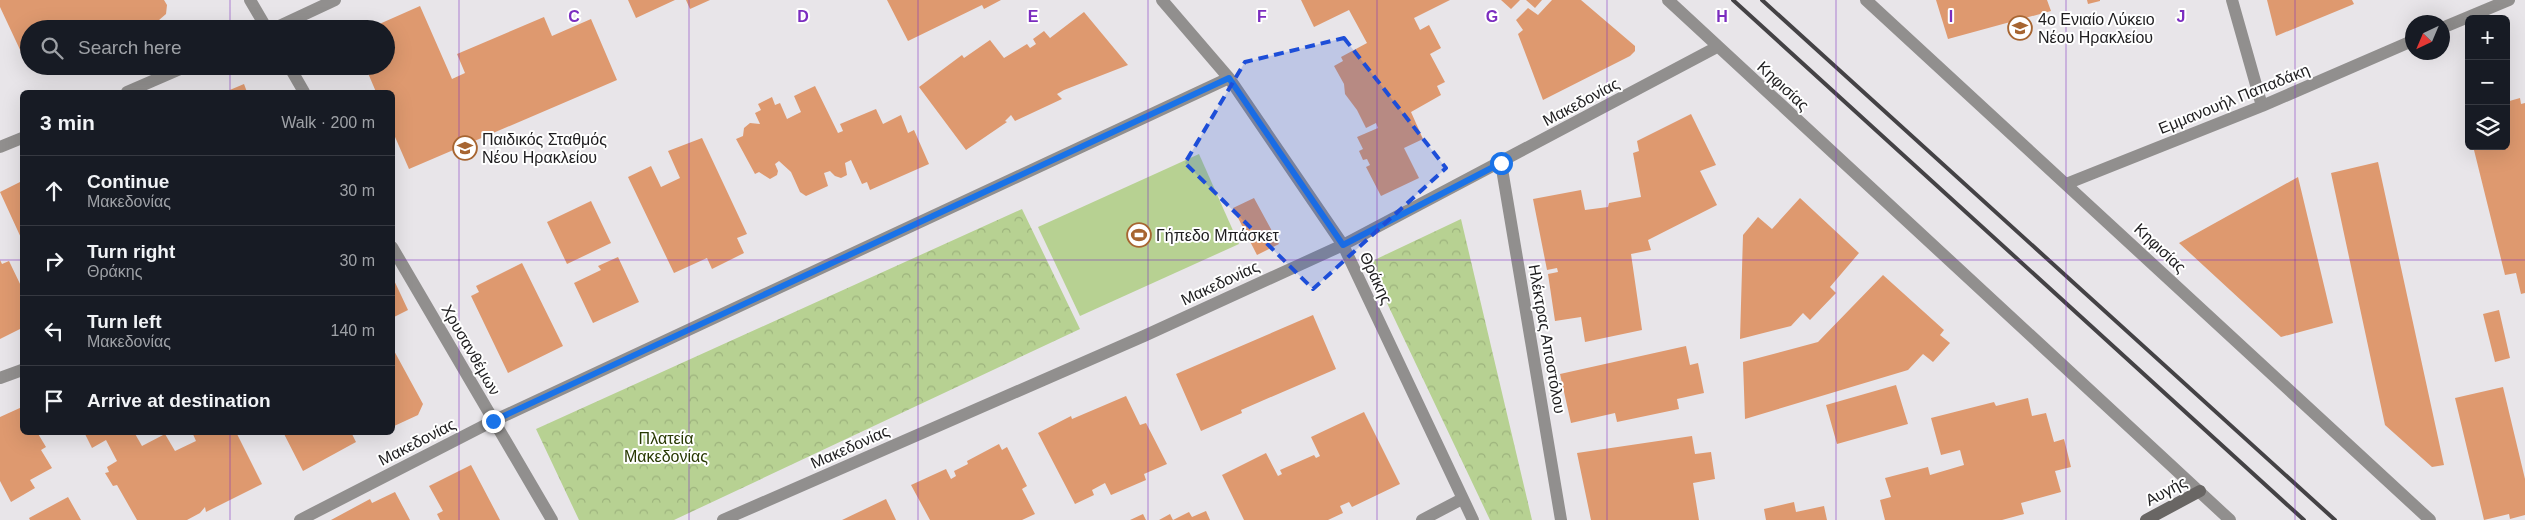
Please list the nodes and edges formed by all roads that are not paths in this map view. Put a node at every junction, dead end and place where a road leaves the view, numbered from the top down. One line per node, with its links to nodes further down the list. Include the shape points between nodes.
1 (250, 0): 8 (street)
2 (335, 0): 9 (street)
3 (1162, 0): 15 (street, Θράκης)
4 (1668, 0): 12 (street, Κηφισίας)
5 (1866, 0): 22 (street, Κηφισίας)
6 (2232, 0): 18 (street)
7 (2509, 0): 10 (street)
8 (262, 20)
9 (292, 20)
10 (2450, 25)
11 (2405, 44): 18 (street, Εμμανουήλ Παπαδάκη)
12 (1717, 47): 21 (street, Μακεδονίας); 28 (street, Κηφισίας)
13 (166, 75): 16 (street)
14 (294, 75): 17 (street)
15 (1229, 78): 23 (street, Θράκης); 27 (street, Μακεδονίας)
16 (132, 90)
17 (303, 90)
18 (2262, 106): 22 (street, Εμμανουήλ Παπαδάκη)
19 (20, 139): 20 (street)
20 (0, 148)
21 (1501, 163): 23 (street, Μακεδονίας); 35 (street, Ηλέκτρας Αποστόλου)
22 (2066, 184): 38 (street, Κηφισίας)
23 (1343, 245): 29 (street, Θράκης); 32 (street, Μακεδονίας)
24 (395, 252): 27 (street, Χρυσανθέμων)
25 (20, 371): 26 (street)
26 (0, 378)
27 (493, 421): 30 (street, Μακεδονίας); 31 (street, Χρυσανθέμων)
28 (2200, 491): 36 (street, Αυγής); 37 (street, Κηφισίας)
29 (1462, 499): 33 (street); 34 (street, Θράκης)
30 (300, 520)
31 (552, 520)
32 (723, 520)
33 (1422, 520)
34 (1472, 520)
35 (1561, 520)
36 (2146, 520)
37 (2230, 520)
38 (2430, 520)

